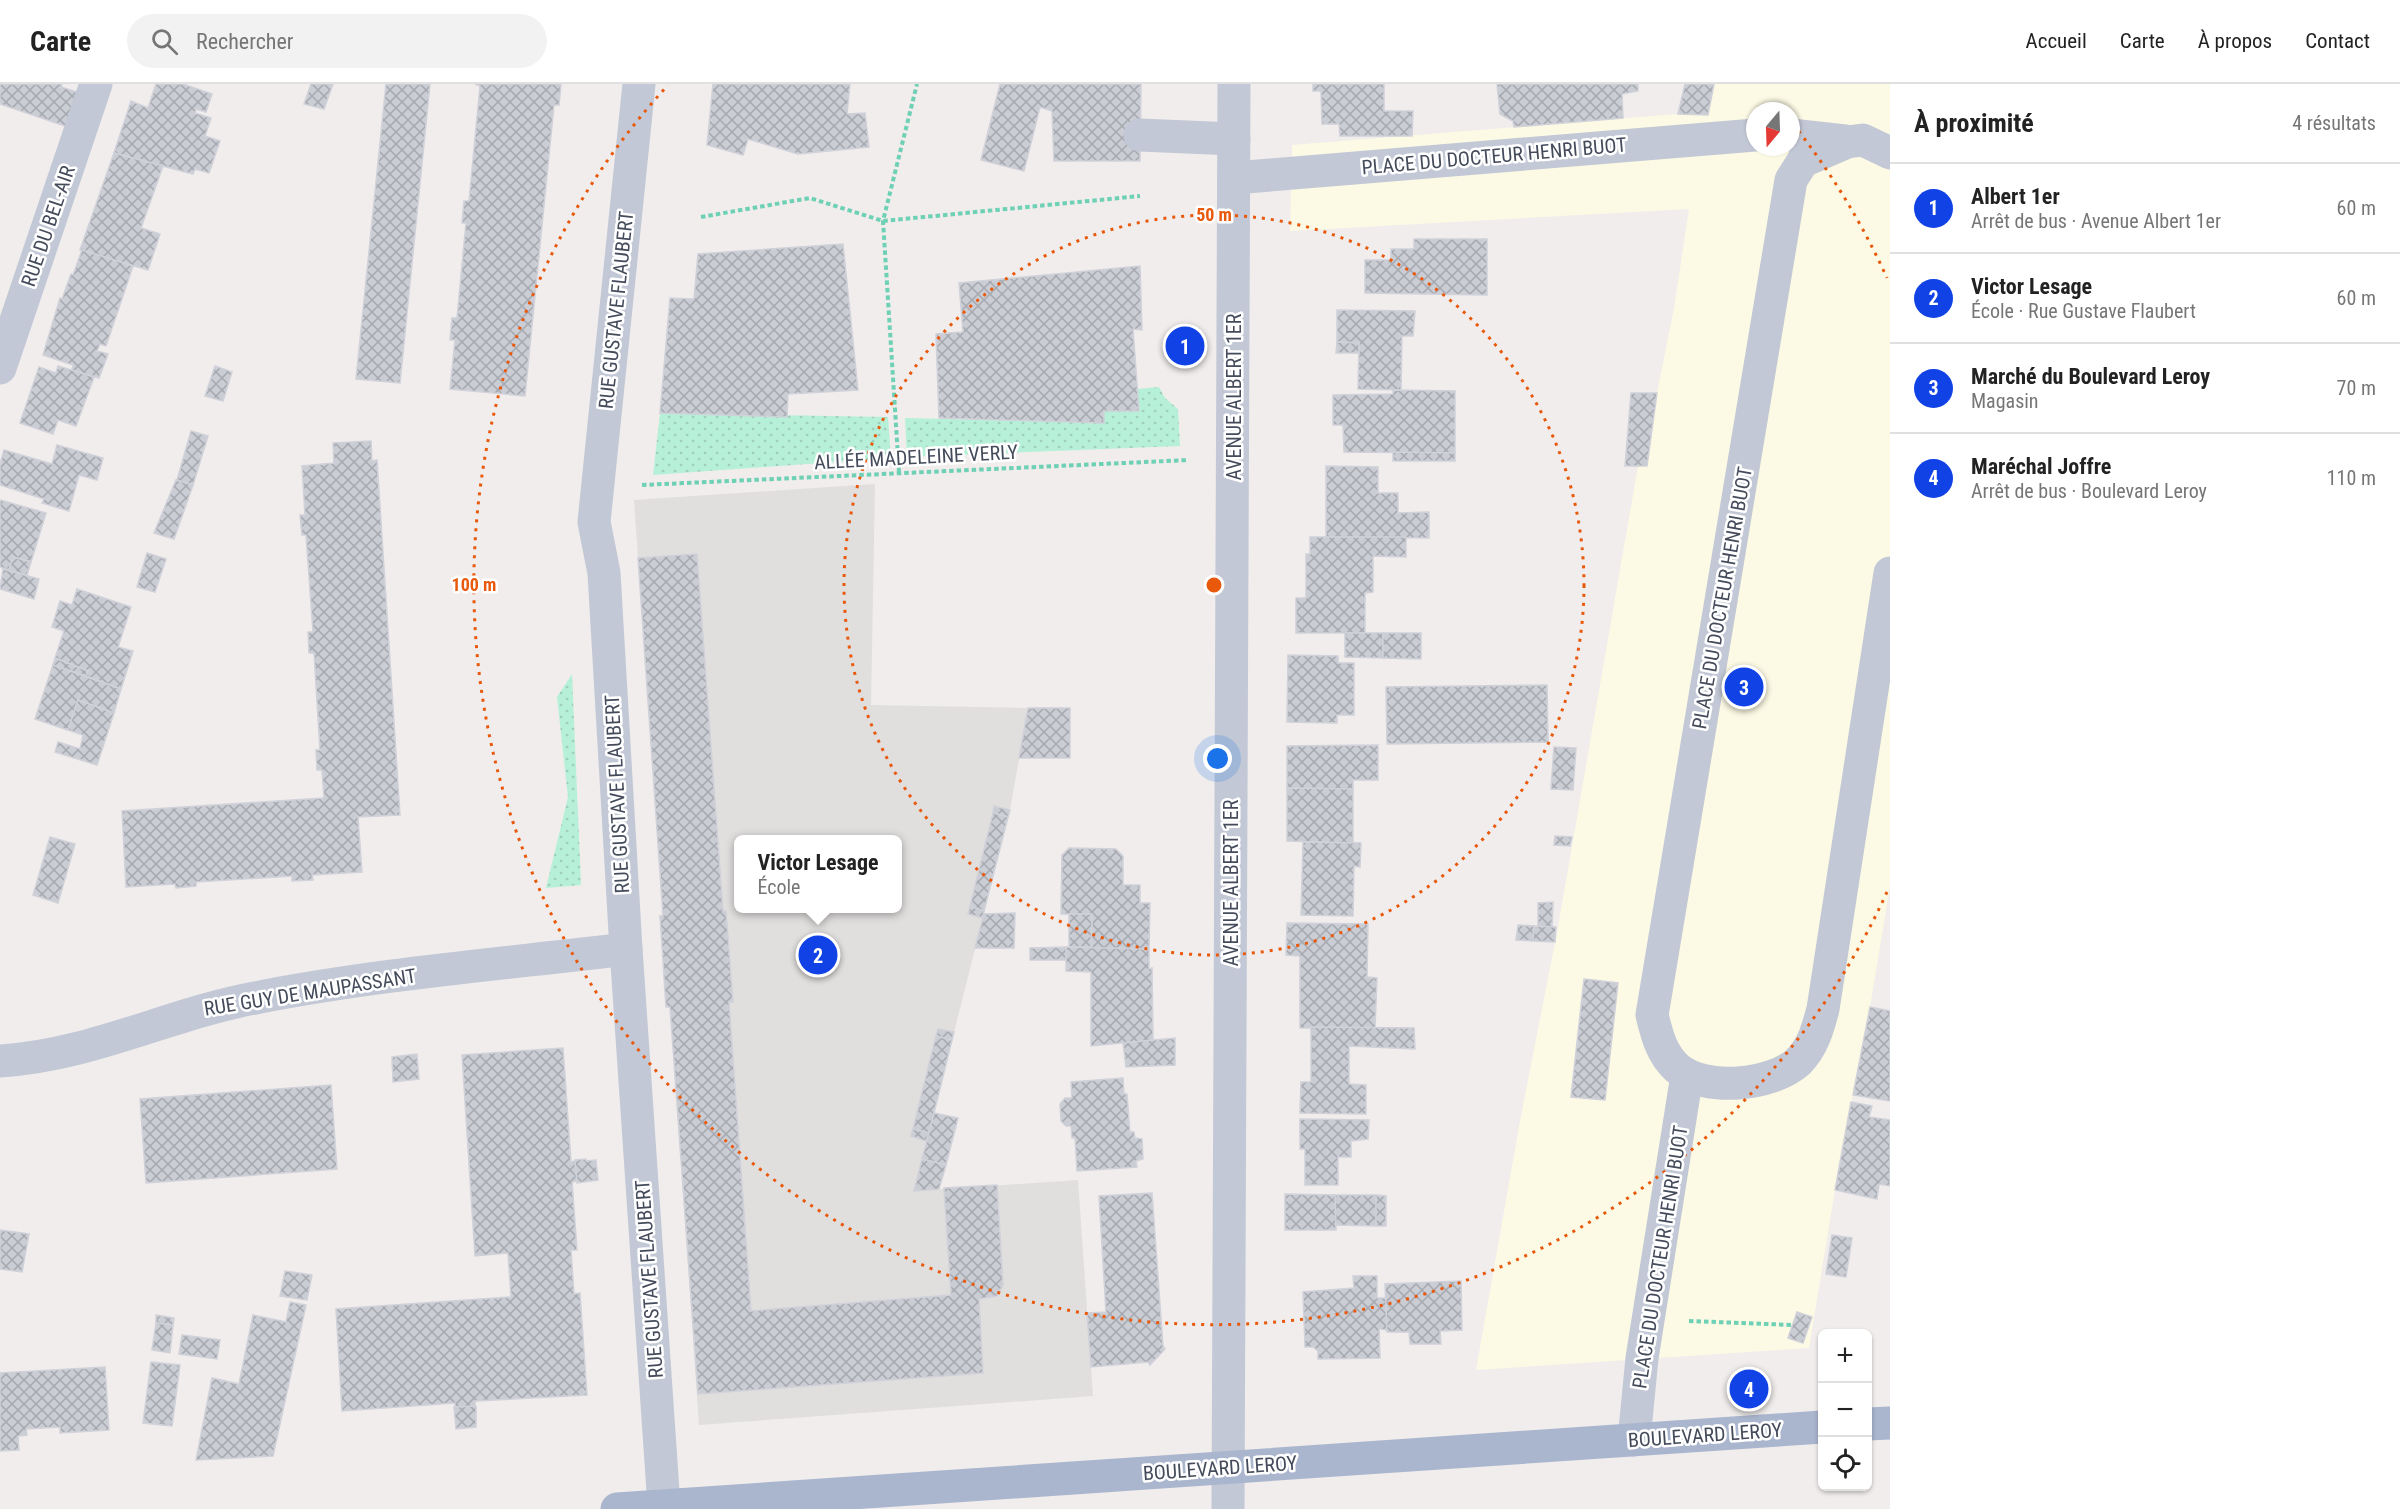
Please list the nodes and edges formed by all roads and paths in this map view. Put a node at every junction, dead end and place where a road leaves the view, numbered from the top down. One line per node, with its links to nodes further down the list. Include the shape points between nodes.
1 (96, 84): 15 (street, RUE DU BEL-AIR)
2 (639, 84): 21 (street, RUE GUSTAVE FLAUBERT, via 594,522 604,573)
3 (917, 84): 14 (path)
4 (1234, 84): 8 (street, AVENUE ALBERT 1ER)
5 (1140, 135): 8 (street)
6 (1746, 136): 11 (street, PLACE DU DOCTEUR HENRI BUOT)
7 (1800, 136): 9 (street)
8 (1234, 139): 11 (street, AVENUE ALBERT 1ER)
9 (1847, 142): 10 (street, via 1863,140); 23 (street, PLACE DU DOCTEUR HENRI BUOT, via 1803,161 1791,180 1652,1015 1660,1047)
10 (1890, 153)
11 (1234, 178): 30 (street, AVENUE ALBERT 1ER)
12 (1140, 196): 14 (path)
13 (701, 217): 14 (path, via 810,198)
14 (883, 221): 17 (path)
15 (0, 368)
16 (1191, 460): 17 (path, ALLÉE MADELEINE VERLY)
17 (899, 472): 18 (path, ALLÉE MADELEINE VERLY)
18 (642, 485)
19 (1890, 573): 20 (street, PLACE DU DOCTEUR HENRI BUOT)
20 (1880, 699): 23 (street, PLACE DU DOCTEUR HENRI BUOT, via 1814,1040 1797,1062 1773,1076 1718,1084)
21 (626, 949): 22 (street, RUE GUY DE MAUPASSANT, via 255,998 197,1010 87,1047 33,1059); 31 (street, RUE GUSTAVE FLAUBERT)
22 (0, 1061)
23 (1687, 1075): 29 (street, PLACE DU DOCTEUR HENRI BUOT, via 1642,1358)
24 (1683, 1321): 25 (path)
25 (1793, 1325)
26 (1890, 1423): 27 (main road)
27 (1872, 1424)
28 (1818, 1427): 29 (main road, BOULEVARD LEROY)
29 (1634, 1440): 30 (main road, BOULEVARD LEROY)
30 (1229, 1467): 31 (main road, BOULEVARD LEROY); 33 (street, AVENUE ALBERT 1ER)
31 (664, 1506): 32 (main road, BOULEVARD LEROY)
32 (617, 1509)
33 (1228, 1509)

